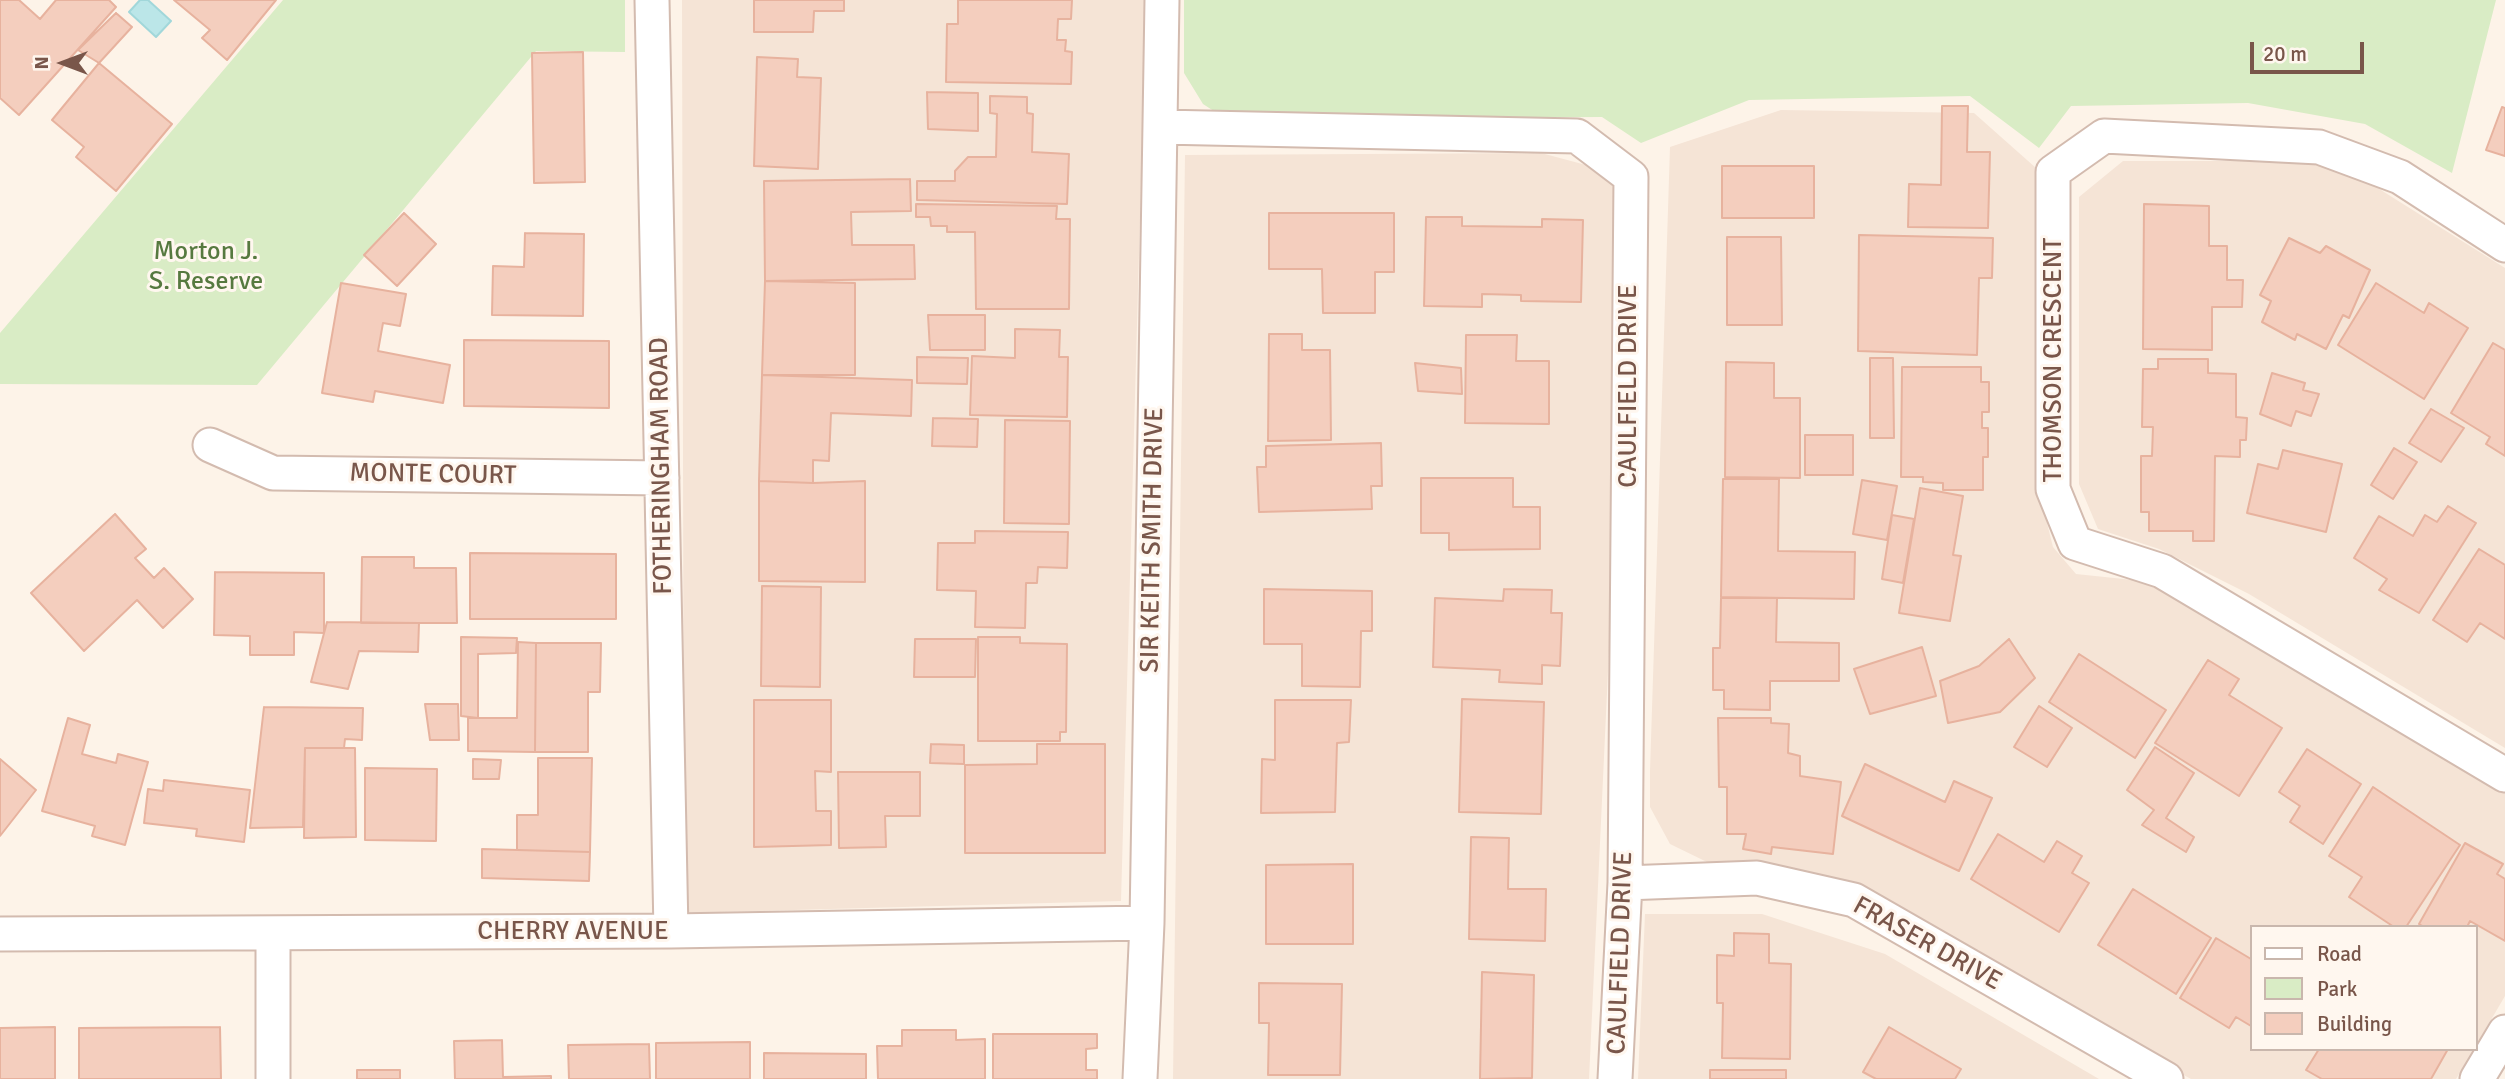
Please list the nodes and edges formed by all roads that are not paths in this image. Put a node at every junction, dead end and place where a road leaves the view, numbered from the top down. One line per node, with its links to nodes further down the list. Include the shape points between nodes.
1 (652, 0): 6 (street, FOTHERINGHAM ROAD)
2 (1162, 0): 3 (street, SIR KEITH SMITH DRIVE)
3 (1161, 127): 8 (street, CAULFIELD DRIVE, via 1577,136 1631,177); 9 (street, SIR KEITH SMITH DRIVE)
4 (2505, 245): 7 (street, THOMSON CRESCENT, via 2400,177 2319,146 2104,136 2053,172 2053,489 2076,543 2162,571)
5 (210, 445): 6 (street, MONTE COURT, via 273,472)
6 (662, 478): 10 (street, FOTHERINGHAM ROAD)
7 (2505, 775)
8 (1625, 883): 16 (street, CAULFIELD DRIVE); 17 (street, FRASER DRIVE, via 1756,878 1854,900)
9 (1147, 923): 10 (street, CHERRY AVENUE); 15 (street, SIR KEITH SMITH DRIVE)
10 (671, 931): 12 (street, CHERRY AVENUE)
11 (0, 934): 12 (street, CHERRY AVENUE)
12 (273, 934): 14 (street)
13 (2505, 1032): 18 (street)
14 (272, 1079)
15 (1140, 1079)
16 (1615, 1079)
17 (2166, 1079)
18 (2477, 1079)

